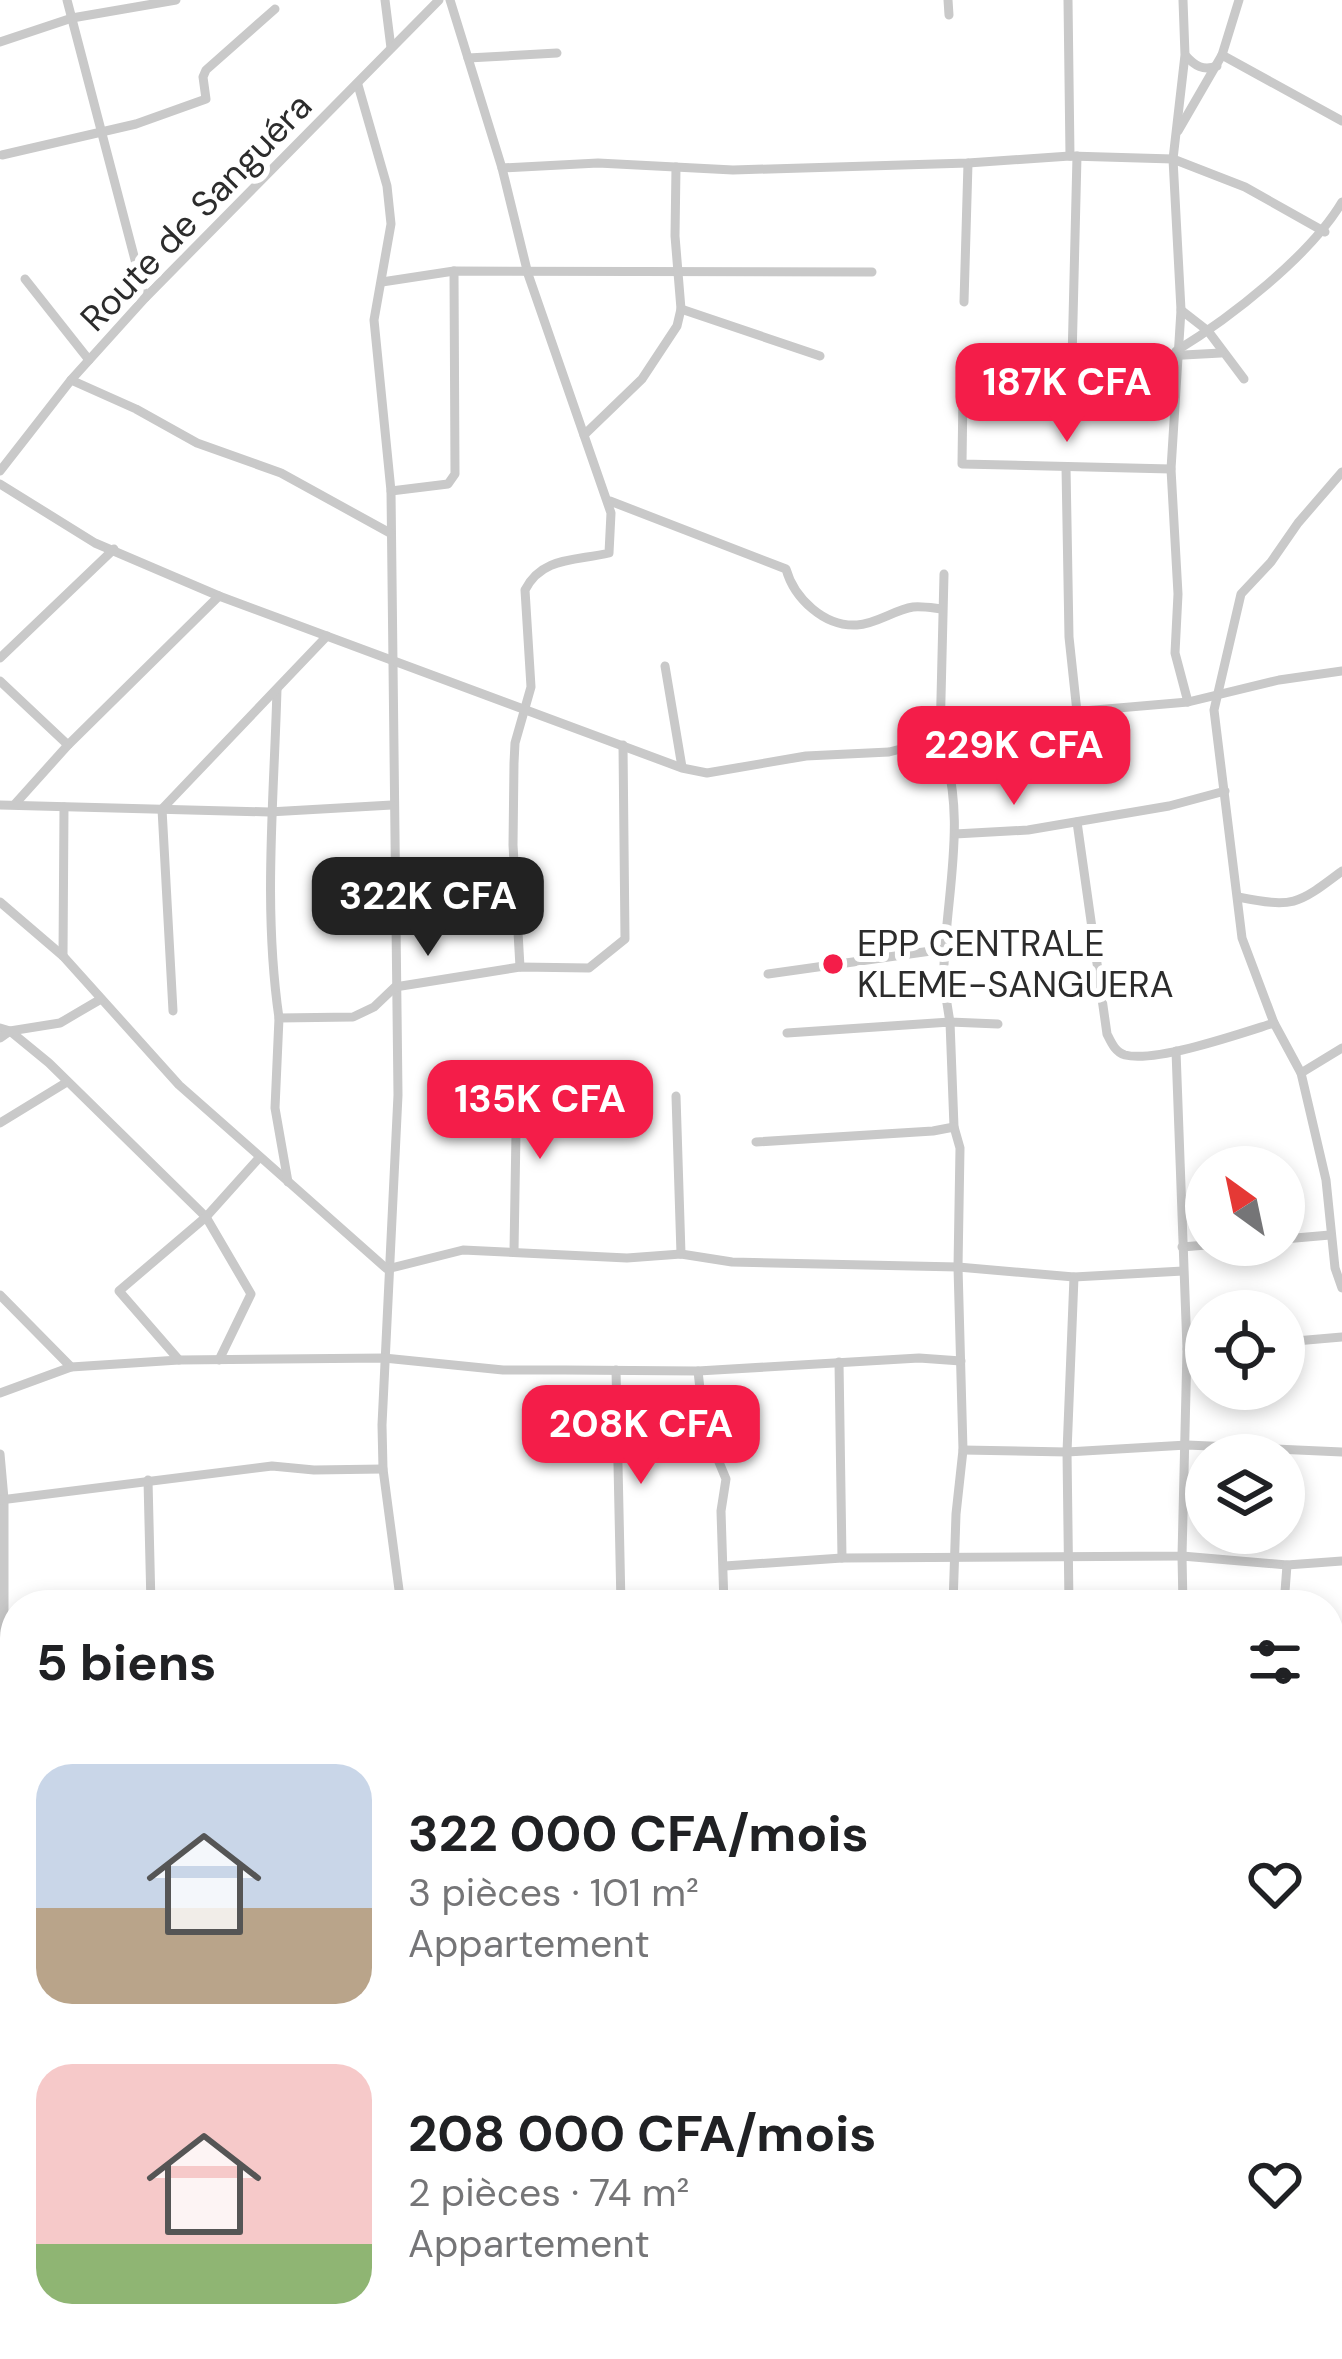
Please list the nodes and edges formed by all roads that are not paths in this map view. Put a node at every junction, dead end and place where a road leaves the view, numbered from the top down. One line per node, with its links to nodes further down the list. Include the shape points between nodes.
1 (67, 0): 12 (street)
2 (176, 0): 12 (street)
3 (385, 0): 14 (street)
4 (440, 0): 14 (street, Route de Sanguéra)
5 (450, 0): 17 (street)
6 (948, 0): 11 (street)
7 (1068, 0): 24 (street)
8 (1183, 0): 16 (street)
9 (1239, 0): 18 (street)
10 (275, 9): 21 (street, via 203,74 206,99)
11 (949, 15)
12 (72, 18): 13 (street); 21 (street)
13 (0, 42)
14 (391, 48): 19 (street, Route de Sanguéra)
15 (557, 53): 17 (street)
16 (1185, 55): 18 (street, via 1195,66); 22 (street)
17 (468, 58): 28 (street)
18 (1219, 61): 20 (street); 22 (street)
19 (358, 85): 36 (street, via 388,186); 37 (street, Route de Sanguéra)
20 (1342, 122)
21 (101, 129): 23 (street); 37 (street)
22 (1175, 136): 25 (street)
23 (2, 155)
24 (1073, 156): 25 (street); 26 (street); 46 (street)
25 (1173, 159): 30 (street, via 1245,187); 40 (street)
26 (968, 163): 27 (street); 38 (street)
27 (676, 167): 28 (street); 32 (street)
28 (502, 168): 34 (street)
29 (1342, 202): 30 (street)
30 (1324, 232): 41 (street)
31 (454, 271): 34 (street); 36 (street); 55 (street, via 455,474 448,484)
32 (676, 272): 33 (street); 34 (street); 39 (street)
33 (872, 272)
34 (529, 274): 49 (street)
35 (25, 279): 45 (street)
36 (382, 282): 55 (street, via 374,320)
37 (145, 298): 45 (street, Route de Sanguéra)
38 (964, 302)
39 (681, 309): 44 (street); 49 (street, via 642,379)
40 (1180, 310): 41 (street); 43 (street)
41 (1208, 331): 42 (street); 43 (street)
42 (1222, 353): 43 (street); 47 (street)
43 (1176, 355): 46 (street); 51 (street)
44 (820, 356)
45 (89, 360): 48 (street, Route de Sanguéra)
46 (1072, 360): 50 (street, via 994,365 967,380 963,392 962,464)
47 (1244, 379)
48 (71, 380): 52 (street, Route de Sanguéra); 57 (street, via 197,443 281,473)
49 (584, 435): 56 (street)
50 (1066, 467): 51 (street); 72 (street)
51 (1171, 469): 70 (street, via 1175,652)
52 (0, 471)
53 (1342, 472): 69 (street, via 1241,594)
54 (0, 484): 58 (street)
55 (391, 490): 57 (street)
56 (610, 501): 61 (street, via 786,569 802,602 831,619 856,625 914,607); 71 (street, via 609,553 540,570 525,590 531,687)
57 (390, 533): 64 (street)
58 (114, 550): 60 (street); 63 (street)
59 (944, 574): 61 (street)
60 (218, 596): 62 (street); 74 (street)
61 (942, 609): 73 (street)
62 (327, 636): 64 (street); 68 (street)
63 (0, 658)
64 (393, 658): 71 (street); 80 (street)
65 (665, 666): 76 (street)
66 (1342, 670): 69 (street)
67 (0, 681): 74 (street)
68 (277, 689): 82 (street); 83 (street)
69 (1220, 695): 70 (street); 77 (street, via 1214,710)
70 (1188, 702): 72 (street)
71 (522, 710): 75 (street); 91 (street, via 513,845)
72 (1077, 712): 73 (street, via 991,718)
73 (940, 739): 76 (street, via 706,773); 85 (street)
74 (68, 746): 78 (street)
75 (622, 746): 76 (street); 91 (street, via 625,939 589,968)
76 (682, 768)
77 (1225, 791): 84 (street); 87 (street)
78 (15, 804): 79 (street); 81 (street)
79 (0, 806)
80 (392, 806): 83 (street); 93 (street)
81 (64, 807): 82 (street); 90 (street)
82 (162, 809): 83 (street); 95 (street)
83 (269, 812): 96 (street)
84 (1077, 822): 85 (street); 103 (street, via 1107,1034 1127,1055)
85 (956, 834): 89 (street)
86 (1342, 871): 87 (street, via 1282,906)
87 (1238, 897): 98 (street, via 1242,938)
88 (0, 902): 90 (street)
89 (945, 949): 92 (street); 97 (street)
90 (63, 956): 94 (street)
91 (520, 967): 93 (street)
92 (768, 974)
93 (395, 987): 96 (street, via 353,1017); 123 (street, via 398,1095)
94 (101, 999): 100 (street, via 60,1023); 111 (street)
95 (172, 1011)
96 (279, 1018): 114 (street, via 275,1108)
97 (950, 1022): 99 (street); 101 (street); 109 (street)
98 (1274, 1023): 103 (street); 105 (street)
99 (998, 1024)
100 (3, 1032): 106 (street)
101 (787, 1033)
102 (1342, 1048): 105 (street)
103 (1176, 1051): 118 (street)
104 (517, 1073): 120 (street)
105 (1301, 1073): 113 (street)
106 (67, 1082): 108 (street); 115 (street)
107 (676, 1096): 121 (street)
108 (0, 1124)
109 (954, 1127): 110 (street); 122 (street)
110 (756, 1142)
111 (259, 1158): 114 (street); 115 (street)
112 (1342, 1173): 113 (street)
113 (1326, 1180): 116 (street)
114 (288, 1183): 123 (street)
115 (206, 1217): 132 (street, via 119,1291); 133 (street, via 251,1294)
116 (1330, 1235): 117 (street); 126 (street)
117 (1305, 1237)
118 (1182, 1246): 119 (street); 124 (street)
119 (1185, 1246)
120 (514, 1251): 121 (street); 123 (street, via 448,1252)
121 (681, 1254): 122 (street)
122 (958, 1267): 125 (street); 134 (street)
123 (387, 1269): 131 (street)
124 (1184, 1271): 125 (street); 128 (street)
125 (1074, 1277): 143 (street)
126 (1342, 1288)
127 (0, 1295): 136 (street)
128 (1185, 1297)
129 (1342, 1337): 130 (street)
130 (1305, 1340)
131 (384, 1358): 133 (street); 137 (street); 146 (street)
132 (179, 1360): 133 (street); 136 (street)
133 (219, 1360)
134 (961, 1361): 135 (street); 141 (street)
135 (839, 1362): 138 (street); 152 (street)
136 (71, 1367): 139 (street)
137 (616, 1370): 138 (street); 160 (street)
138 (698, 1370): 156 (street, via 704,1426 726,1479)
139 (0, 1393)
140 (1185, 1445): 143 (street)
141 (963, 1450): 143 (street); 153 (street)
142 (1305, 1450): 144 (street)
143 (1066, 1452): 150 (street)
144 (1342, 1452)
145 (0, 1454): 149 (street)
146 (382, 1469): 147 (street, via 272,1466); 159 (street)
147 (148, 1480): 149 (street); 158 (street)
148 (1185, 1489): 151 (street)
149 (2, 1500): 157 (street)
150 (1069, 1555): 151 (street); 153 (street); 163 (street)
151 (1182, 1556): 155 (street); 164 (street)
152 (842, 1558): 153 (street); 156 (street)
153 (955, 1558): 162 (street)
154 (1342, 1561): 155 (street)
155 (1287, 1565): 165 (street)
156 (724, 1566): 161 (street)
157 (5, 1590)
158 (152, 1590)
159 (399, 1590)
160 (621, 1590)
161 (724, 1590)
162 (954, 1590)
163 (1070, 1590)
164 (1183, 1590)
165 (1285, 1590)

